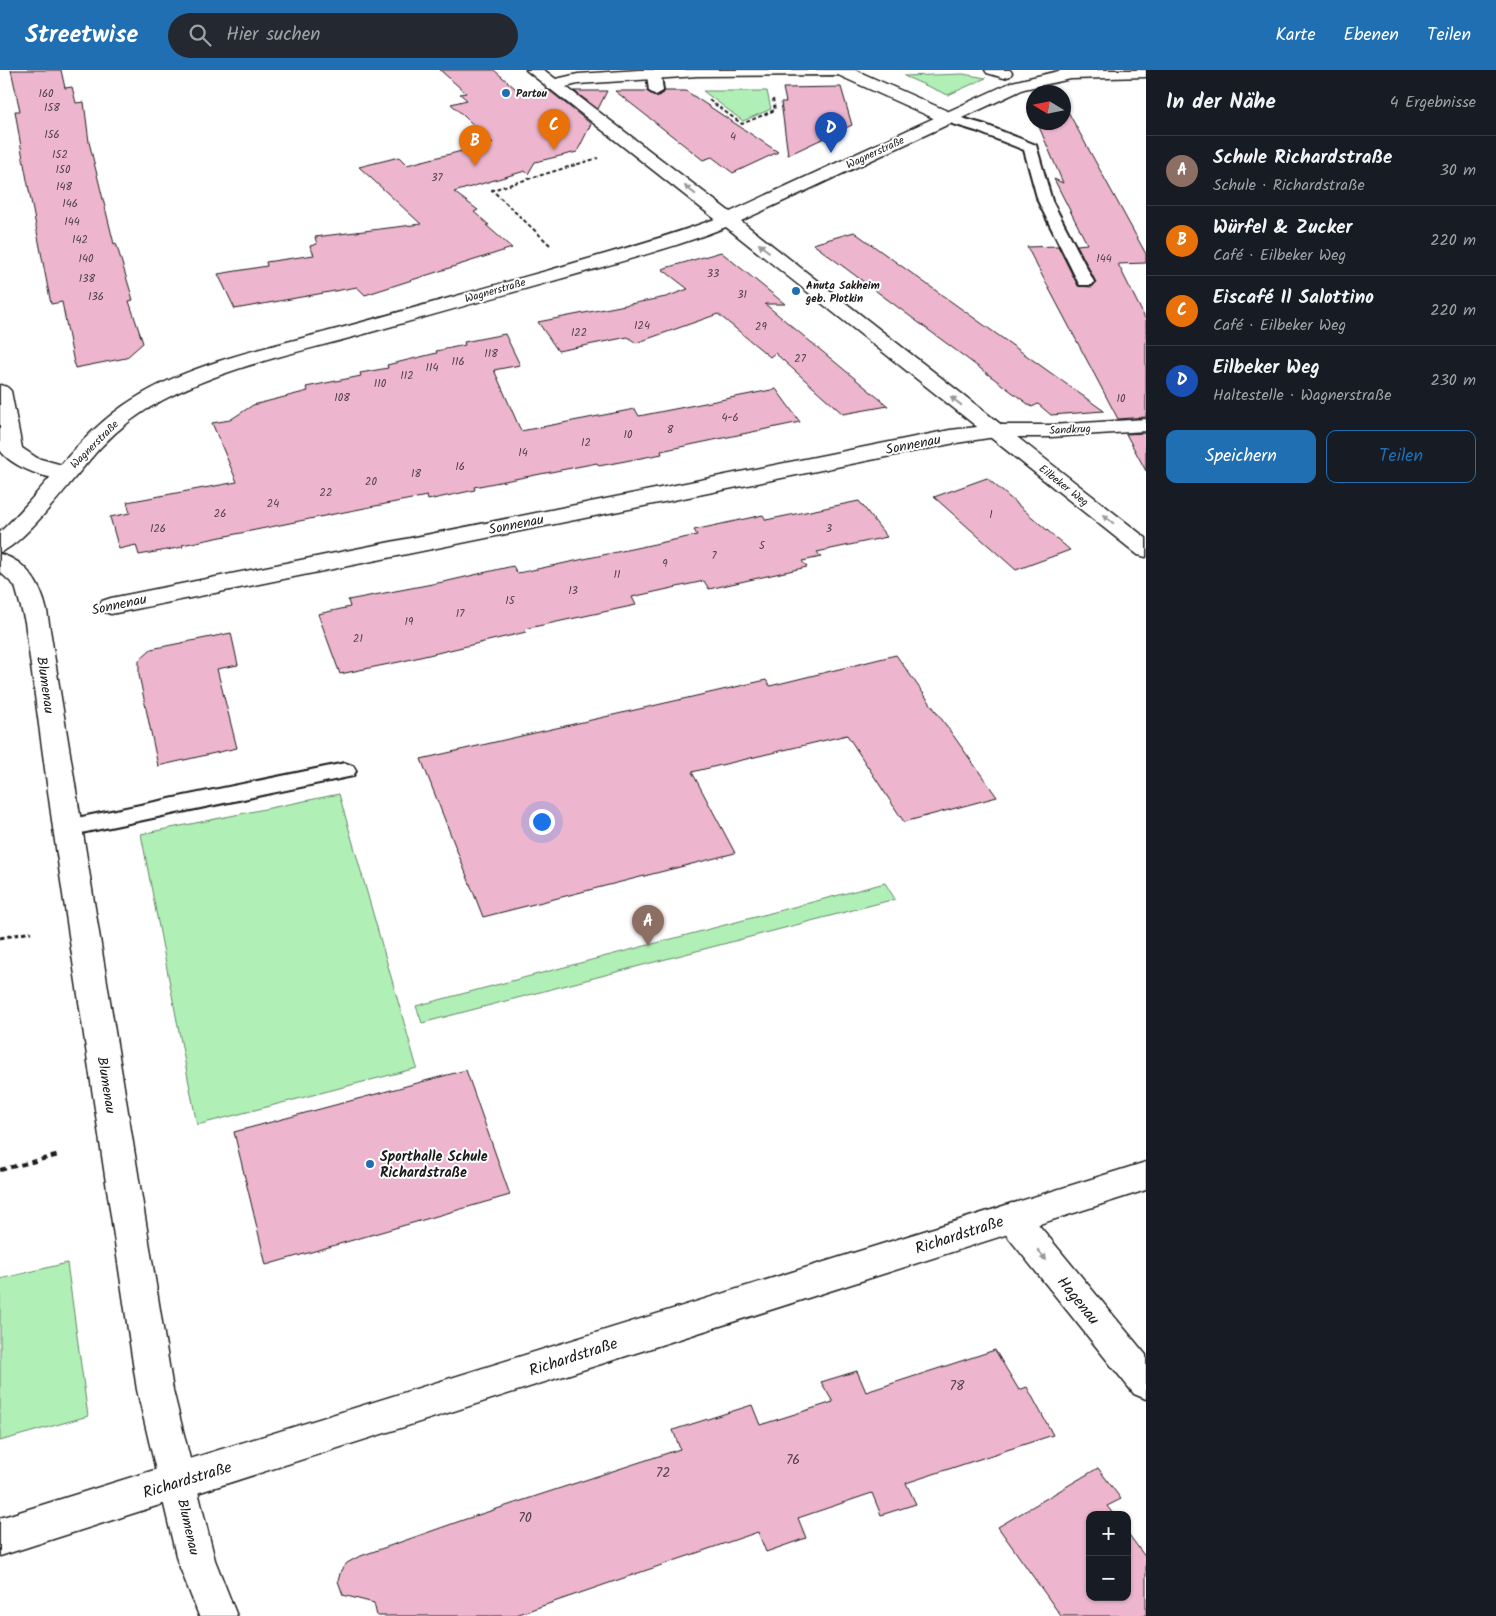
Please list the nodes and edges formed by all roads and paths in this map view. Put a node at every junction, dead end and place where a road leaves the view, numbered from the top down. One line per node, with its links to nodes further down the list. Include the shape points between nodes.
1 (534, 70): 5 (street, Eilbeker Weg)
2 (841, 70): 3 (street); 8 (street)
3 (698, 71): 5 (street, via 655,83 578,79)
4 (1146, 72): 8 (street, Wagnerstraße, via 1068,73 1028,82)
5 (553, 85): 9 (street, Eilbeker Weg)
6 (771, 94): 7 (path, via 775,110 742,124)
7 (706, 97)
8 (948, 118): 10 (street, Wagnerstraße); 12 (lane, via 1031,148 1045,201)
9 (634, 147): 10 (street, Eilbeker Weg, one-way to 9); 11 (path, via 492,190)
10 (728, 220): 11 (street, Wagnerstraße); 15 (street, Eilbeker Weg, one-way to 10)
11 (574, 268): 16 (street, Wagnerstraße, via 273,353 170,388 113,424)
12 (1086, 282)
13 (0, 391): 16 (street, via 11,450 30,463)
14 (1146, 425): 15 (street, Sandkrug, via 1051,431)
15 (995, 430): 18 (street, Eilbeker Weg, one-way to 15); 20 (street, Sonnenau, via 950,436)
16 (65, 473): 17 (street, Wagnerstraße, via 30,517)
17 (0, 545)
18 (1146, 550)
19 (0, 561): 22 (street, Blumenau, via 23,577 30,589)
20 (111, 606)
21 (345, 771): 22 (lane)
22 (67, 828): 30 (street, Blumenau, via 155,1390)
23 (31, 932): 24 (path)
24 (0, 938)
25 (59, 1155): 26 (path)
26 (0, 1170)
27 (1146, 1176): 28 (street, Richardstraße)
28 (1012, 1218): 29 (street, Hagenau, one-way to 29); 30 (street, Richardstraße)
29 (1146, 1382)
30 (178, 1482): 31 (street, Richardstraße); 32 (street, Blumenau, via 196,1560)
31 (0, 1536)
32 (218, 1616)

